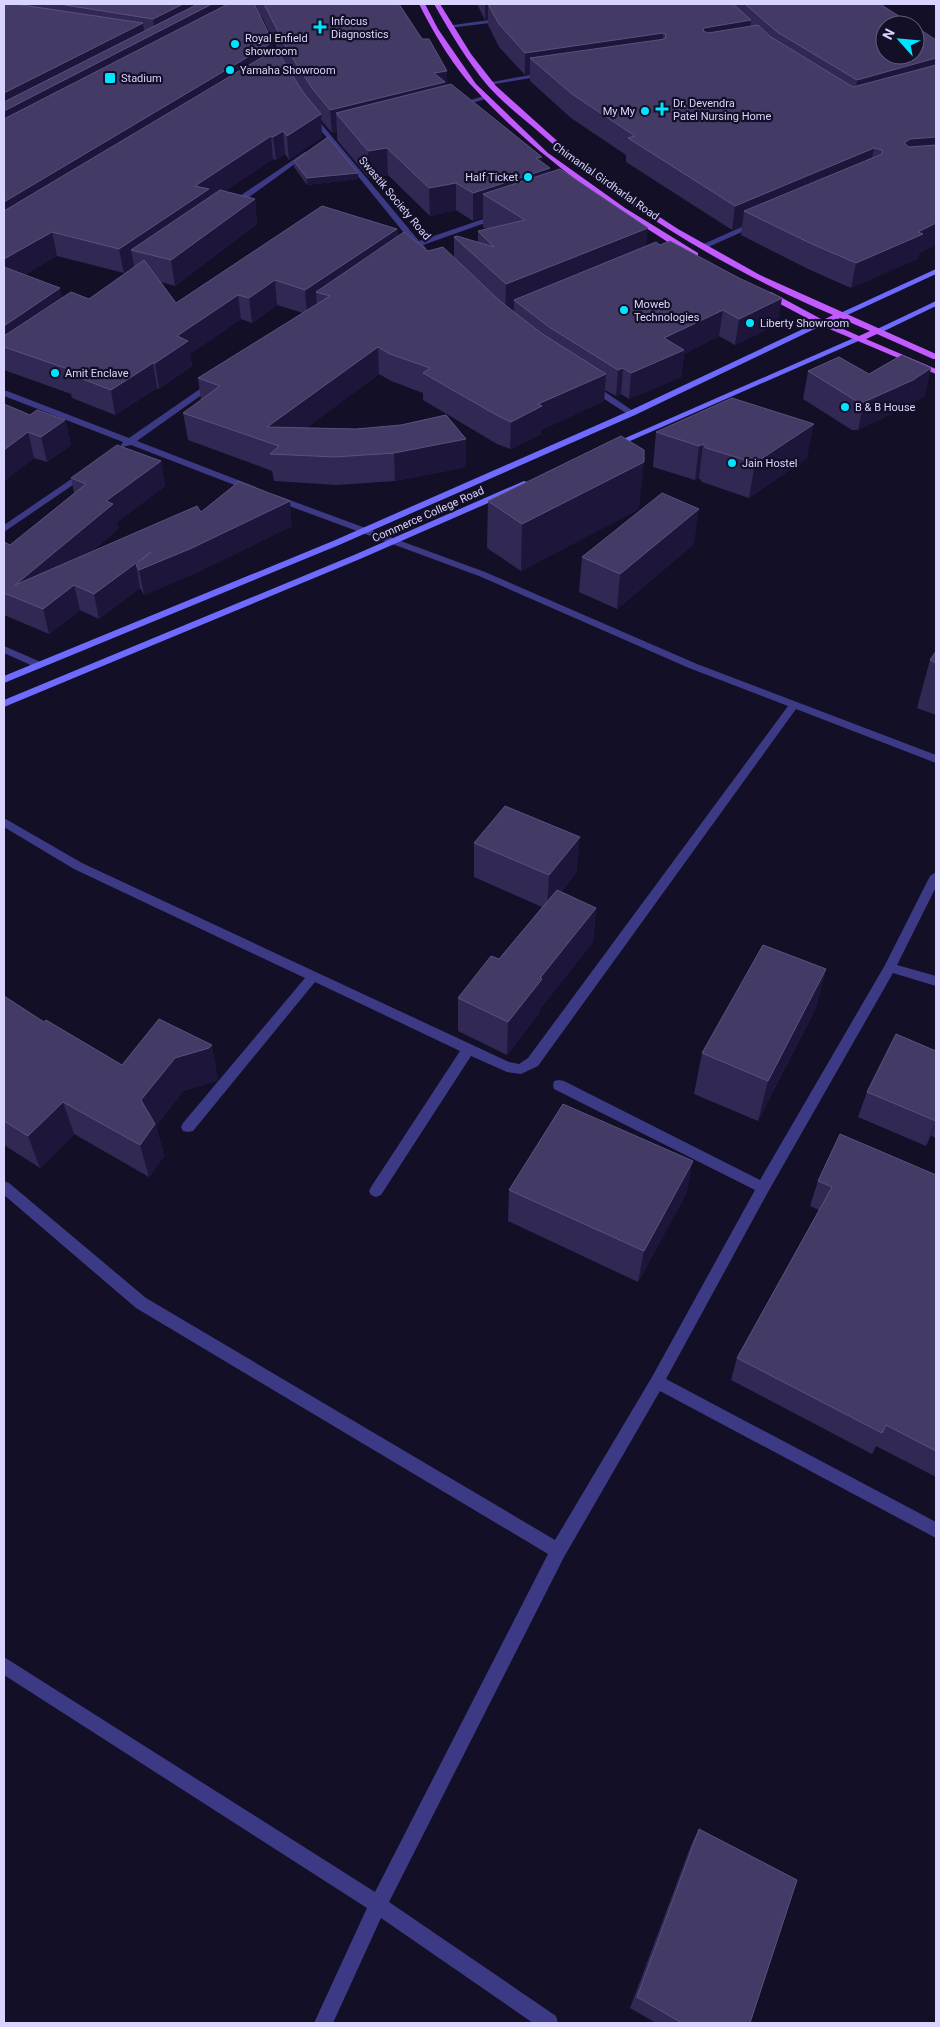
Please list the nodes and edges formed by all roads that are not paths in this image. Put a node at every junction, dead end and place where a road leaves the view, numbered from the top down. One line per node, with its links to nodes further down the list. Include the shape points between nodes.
1 (422, 4): 7 (main road, Chimanlal Girdharlal Road, via 474,85)
2 (437, 4): 4 (main road, Chimanlal Girdharlal Road)
3 (516, 19): 4 (street)
4 (449, 26): 6 (main road, Chimanlal Girdharlal Road)
5 (558, 73): 6 (street)
6 (489, 83): 20 (main road, Chimanlal Girdharlal Road, via 562,151 637,205)
7 (487, 97): 8 (street); 14 (main road, Chimanlal Girdharlal Road, via 546,154)
8 (450, 107)
9 (309, 112): 11 (street, Swastik Society Road)
10 (338, 136): 11 (street)
11 (329, 138): 12 (street); 19 (street, Swastik Society Road)
12 (322, 143)
13 (315, 148): 16 (street)
14 (589, 186): 15 (street); 21 (main road, Chimanlal Girdharlal Road)
15 (580, 189)
16 (222, 211)
17 (508, 213): 19 (street)
18 (766, 220): 20 (street)
19 (418, 244): 22 (street, Swastik Society Road); 25 (street)
20 (703, 246): 29 (main road, Chimanlal Girdharlal Road, via 812,304)
21 (687, 250): 23 (street); 24 (main road, Chimanlal Girdharlal Road)
22 (427, 252)
23 (678, 254)
24 (700, 258)
25 (393, 261)
26 (936, 271): 29 (main road)
27 (756, 288): 30 (main road)
28 (936, 303): 31 (main road)
29 (840, 315): 30 (main road); 31 (main road, Chimanlal Girdharlal Road)
30 (823, 324): 32 (main road); 38 (main road, Commerce College Road)
31 (877, 331): 32 (main road); 33 (main road)
32 (859, 339): 34 (main road); 40 (main road)
33 (936, 357)
34 (936, 372)
35 (220, 379): 39 (street)
36 (584, 382): 38 (street)
37 (4, 393): 39 (street)
38 (632, 413): 45 (main road, Commerce College Road)
39 (130, 442): 41 (street); 45 (street)
40 (605, 449)
41 (117, 450)
42 (93, 467): 44 (street)
43 (532, 481): 46 (main road, Commerce College Road)
44 (4, 529)
45 (364, 530): 46 (street); 48 (main road, Commerce College Road)
46 (394, 540): 50 (main road, Commerce College Road); 51 (street)
47 (4, 648): 48 (street)
48 (38, 664): 49 (main road, Commerce College Road)
49 (4, 680)
50 (4, 704)
51 (794, 705): 52 (street); 58 (street, via 533,1062 521,1069 507,1067)
52 (936, 759)
53 (4, 822): 56 (street, via 78,866)
54 (936, 876): 55 (street)
55 (890, 967): 57 (street); 62 (street)
56 (313, 976): 58 (street); 60 (street)
57 (936, 981)
58 (468, 1049): 63 (street)
59 (559, 1085): 62 (street)
60 (188, 1127)
61 (4, 1187): 66 (street, via 141,1303)
62 (763, 1188): 64 (street)
63 (376, 1191)
64 (657, 1382): 65 (street); 66 (street)
65 (936, 1530)
66 (558, 1551): 68 (street)
67 (4, 1664): 68 (street)
68 (378, 1905): 69 (street); 70 (street)
69 (323, 2023)
70 (549, 2023)

